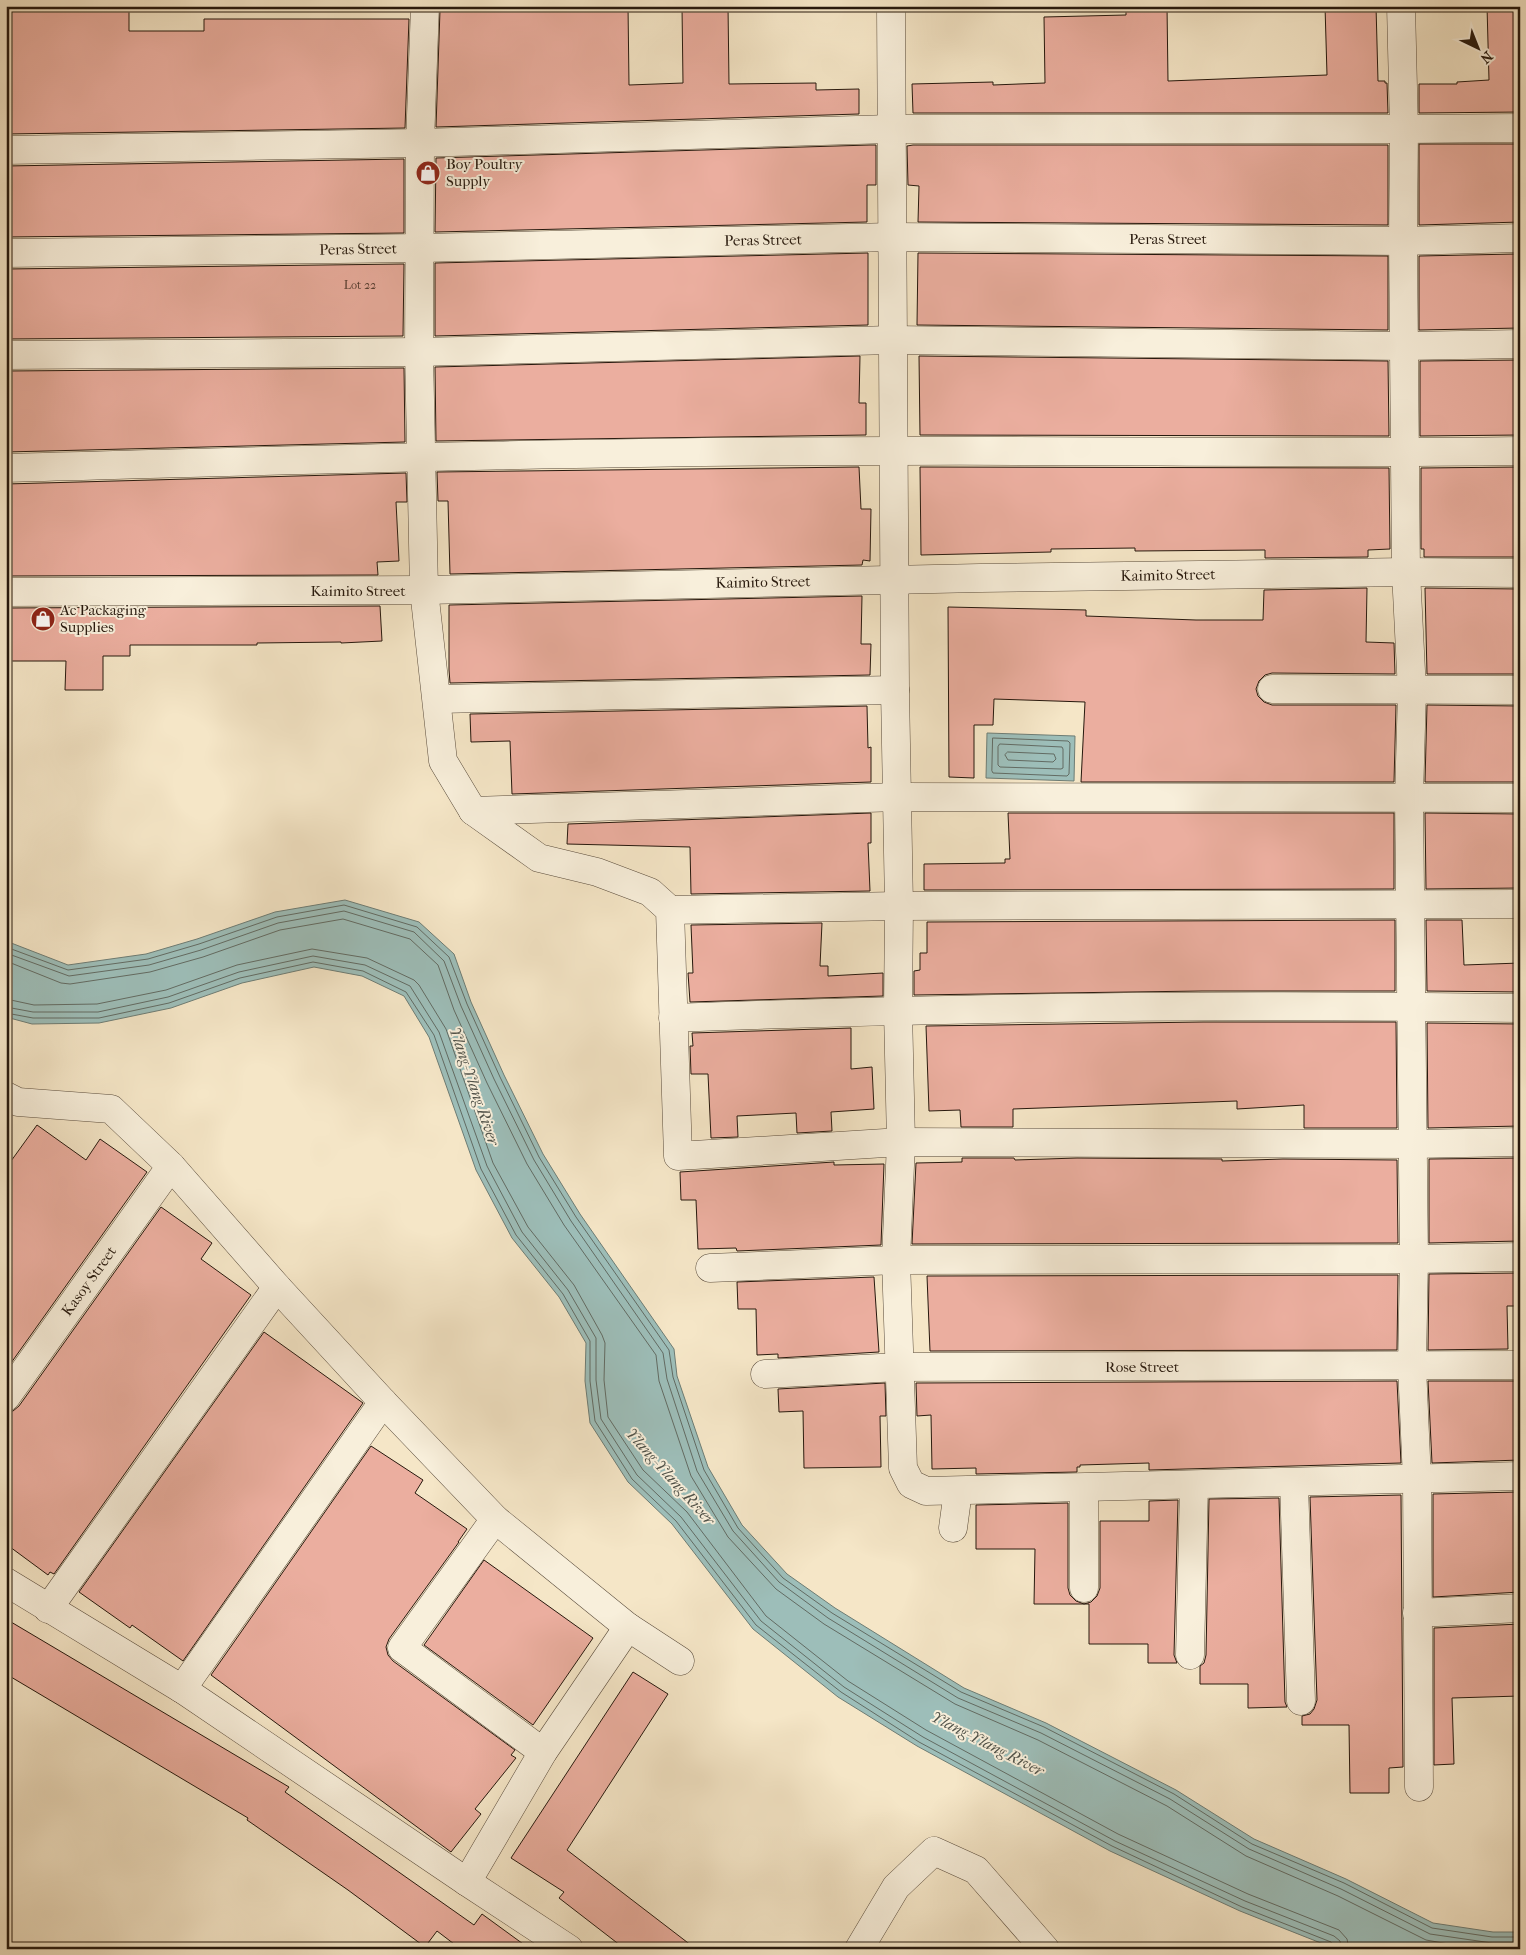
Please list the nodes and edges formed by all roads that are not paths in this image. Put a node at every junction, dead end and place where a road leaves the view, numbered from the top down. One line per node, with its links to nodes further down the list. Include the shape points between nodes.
1 (425, 6): 7 (street)
2 (891, 6): 4 (street)
3 (1401, 6): 6 (street)
4 (891, 128): 6 (street); 7 (street); 9 (street)
5 (1520, 128): 6 (street)
6 (1404, 130): 11 (street)
7 (420, 143): 8 (street); 12 (street)
8 (6, 150)
9 (893, 237): 11 (street, Peras Street); 12 (street, Peras Street); 14 (street)
10 (1520, 238): 11 (street, Peras Street)
11 (1403, 241): 16 (street)
12 (421, 248): 13 (street, Peras Street); 17 (street)
13 (6, 253)
14 (893, 340): 16 (street); 17 (street); 19 (street)
15 (1520, 344): 16 (street)
16 (1404, 346): 21 (street)
17 (419, 352): 18 (street); 22 (street)
18 (6, 355)
19 (894, 450): 21 (street); 22 (street); 26 (street)
20 (1520, 450): 21 (street)
21 (1405, 452): 24 (street)
22 (422, 457): 23 (street); 27 (street)
23 (6, 468)
24 (1406, 572): 25 (street, Kaimito Street); 26 (street, Kaimito Street); 32 (street)
25 (1520, 573)
26 (894, 579): 27 (street, Kaimito Street); 30 (street)
27 (424, 590): 28 (street, Kaimito Street); 33 (street)
28 (6, 592)
29 (1272, 689): 32 (street)
30 (895, 690): 33 (street); 34 (street)
31 (1520, 690): 32 (street)
32 (1412, 691): 35 (street)
33 (436, 699): 37 (street, via 443,761)
34 (897, 797): 35 (street); 37 (street); 39 (street)
35 (1409, 798): 36 (street); 40 (street)
36 (1520, 798)
37 (473, 811): 41 (street, via 540,858 597,872 650,892)
38 (1520, 904): 40 (street)
39 (899, 906): 40 (street); 41 (street); 44 (street)
40 (1410, 906): 42 (street)
41 (670, 910): 45 (street)
42 (1411, 1006): 43 (street); 44 (street); 49 (street)
43 (1520, 1008)
44 (898, 1010): 45 (street); 47 (street)
45 (673, 1018): 47 (street, via 678,1156)
46 (10, 1106): 50 (street, via 111,1109)
47 (901, 1142): 49 (street); 53 (street)
48 (1520, 1142): 49 (street)
49 (1412, 1144): 52 (street)
50 (172, 1166): 55 (street); 60 (street, Kasoy Street)
51 (1520, 1257): 52 (street)
52 (1414, 1259): 53 (street); 57 (street)
53 (896, 1260): 54 (street); 58 (street)
54 (710, 1268)
55 (277, 1287): 61 (street); 73 (street)
56 (1520, 1365): 57 (street, Rose Street)
57 (1412, 1366): 58 (street, Rose Street); 63 (street)
58 (899, 1367): 59 (street, Rose Street); 67 (street, via 903,1468 910,1484 926,1491)
59 (765, 1374)
60 (6, 1397)
61 (383, 1402): 68 (street); 78 (street)
62 (1520, 1476): 63 (street)
63 (1417, 1480): 64 (street); 74 (street)
64 (1294, 1483): 65 (street); 79 (street)
65 (1194, 1485): 66 (street); 76 (street)
66 (1084, 1488): 67 (street); 71 (street)
67 (958, 1491): 69 (street)
68 (495, 1519): 75 (street); 80 (street, via 402,1648)
69 (953, 1528)
70 (6, 1582): 73 (street)
71 (1084, 1588)
72 (1520, 1608): 74 (street)
73 (48, 1609): 78 (street)
74 (1417, 1613): 81 (street)
75 (628, 1627): 77 (street); 80 (street)
76 (1190, 1655)
77 (680, 1661)
78 (182, 1689): 82 (street)
79 (1300, 1701)
80 (543, 1752): 82 (street)
81 (1419, 1788)
82 (467, 1882): 83 (street)
83 (569, 1949)
84 (859, 1949): 85 (street, via 896,1887 934,1851 976,1870)
85 (1045, 1949)

